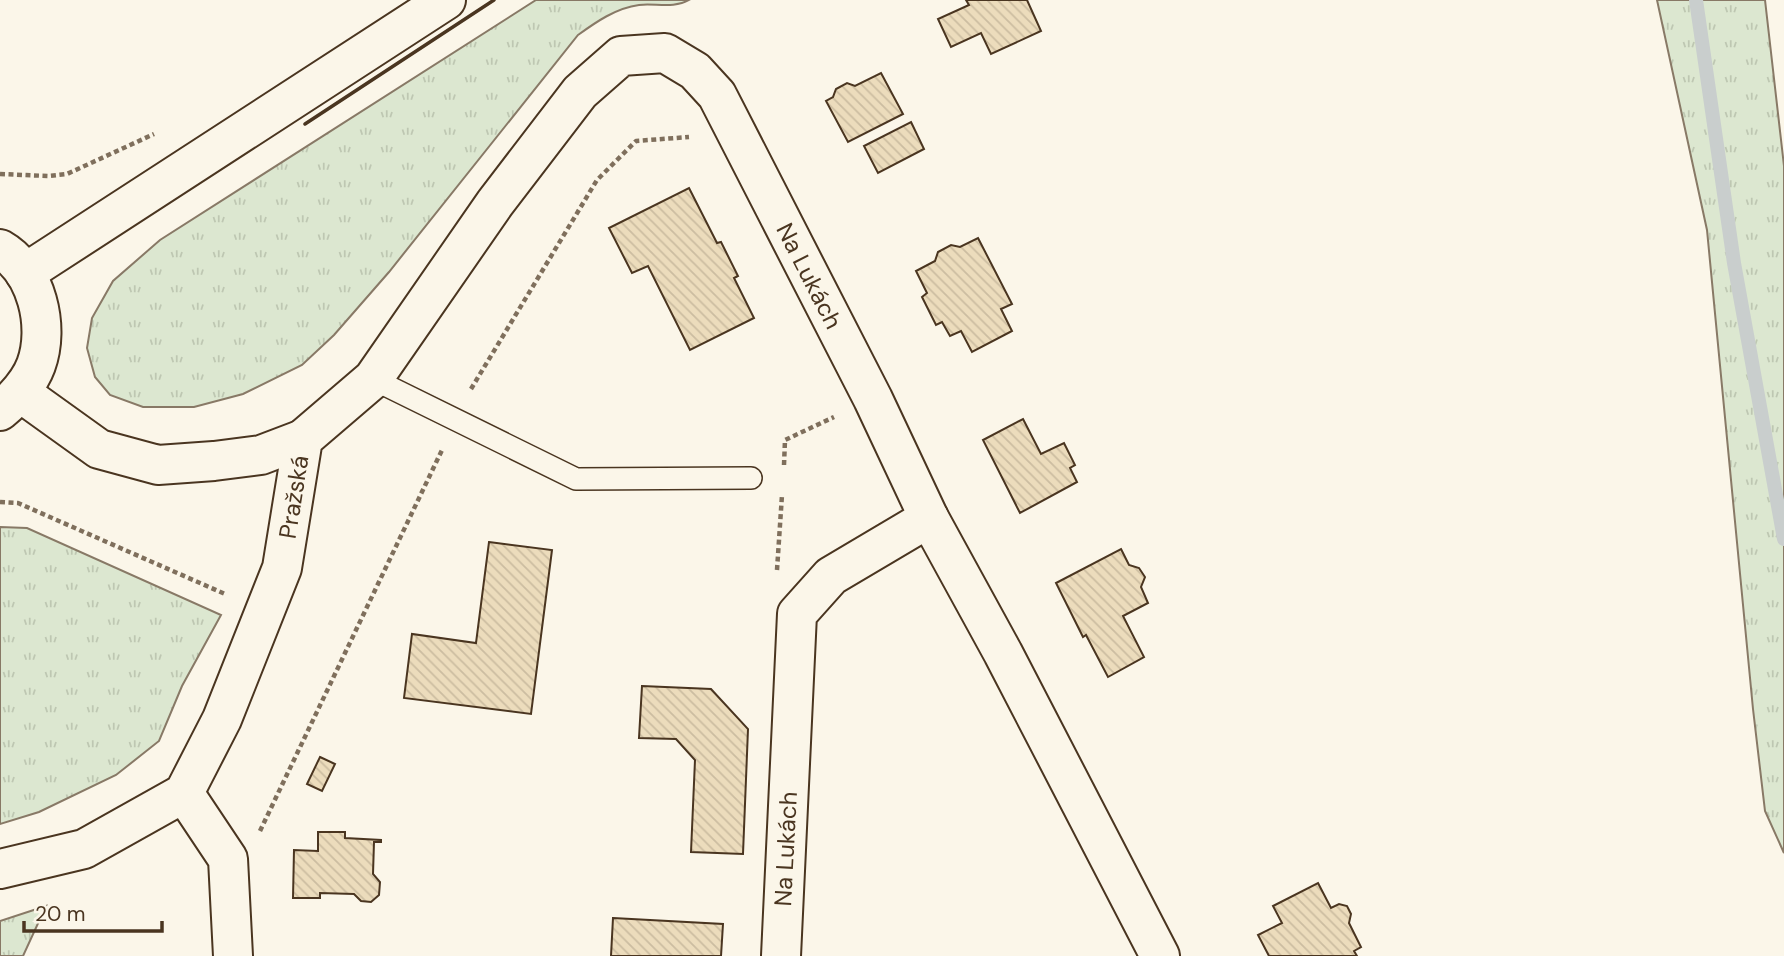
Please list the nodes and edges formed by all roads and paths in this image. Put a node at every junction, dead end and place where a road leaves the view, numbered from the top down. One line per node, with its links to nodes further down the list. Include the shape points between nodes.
1 (446, 0): 5 (street)
2 (664, 54): 6 (street, Pražská, via 621,56 580,92 495,203); 11 (street, Na Lukách, via 695,71 718,95)
3 (158, 131): 4 (path, via 67,174)
4 (0, 173)
5 (12, 261): 7 (street, via 38,302 43,334 36,365)
6 (373, 379): 8 (street, Pražská); 9 (lane, via 576,479)
7 (10, 402): 8 (street, via 99,449 158,465 261,455)
8 (303, 439): 12 (street, Pražská, via 282,568)
9 (751, 478)
10 (0, 502): 12 (path, via 18,503)
11 (929, 518): 16 (street, Na Lukách, via 831,576 797,614); 17 (street, Na Lukách)
12 (265, 612): 13 (street, Pražská, via 222,719)
13 (184, 793): 14 (street, via 84,849); 15 (street, via 228,859)
14 (0, 869)
15 (233, 956)
16 (781, 956)
17 (1160, 956)

